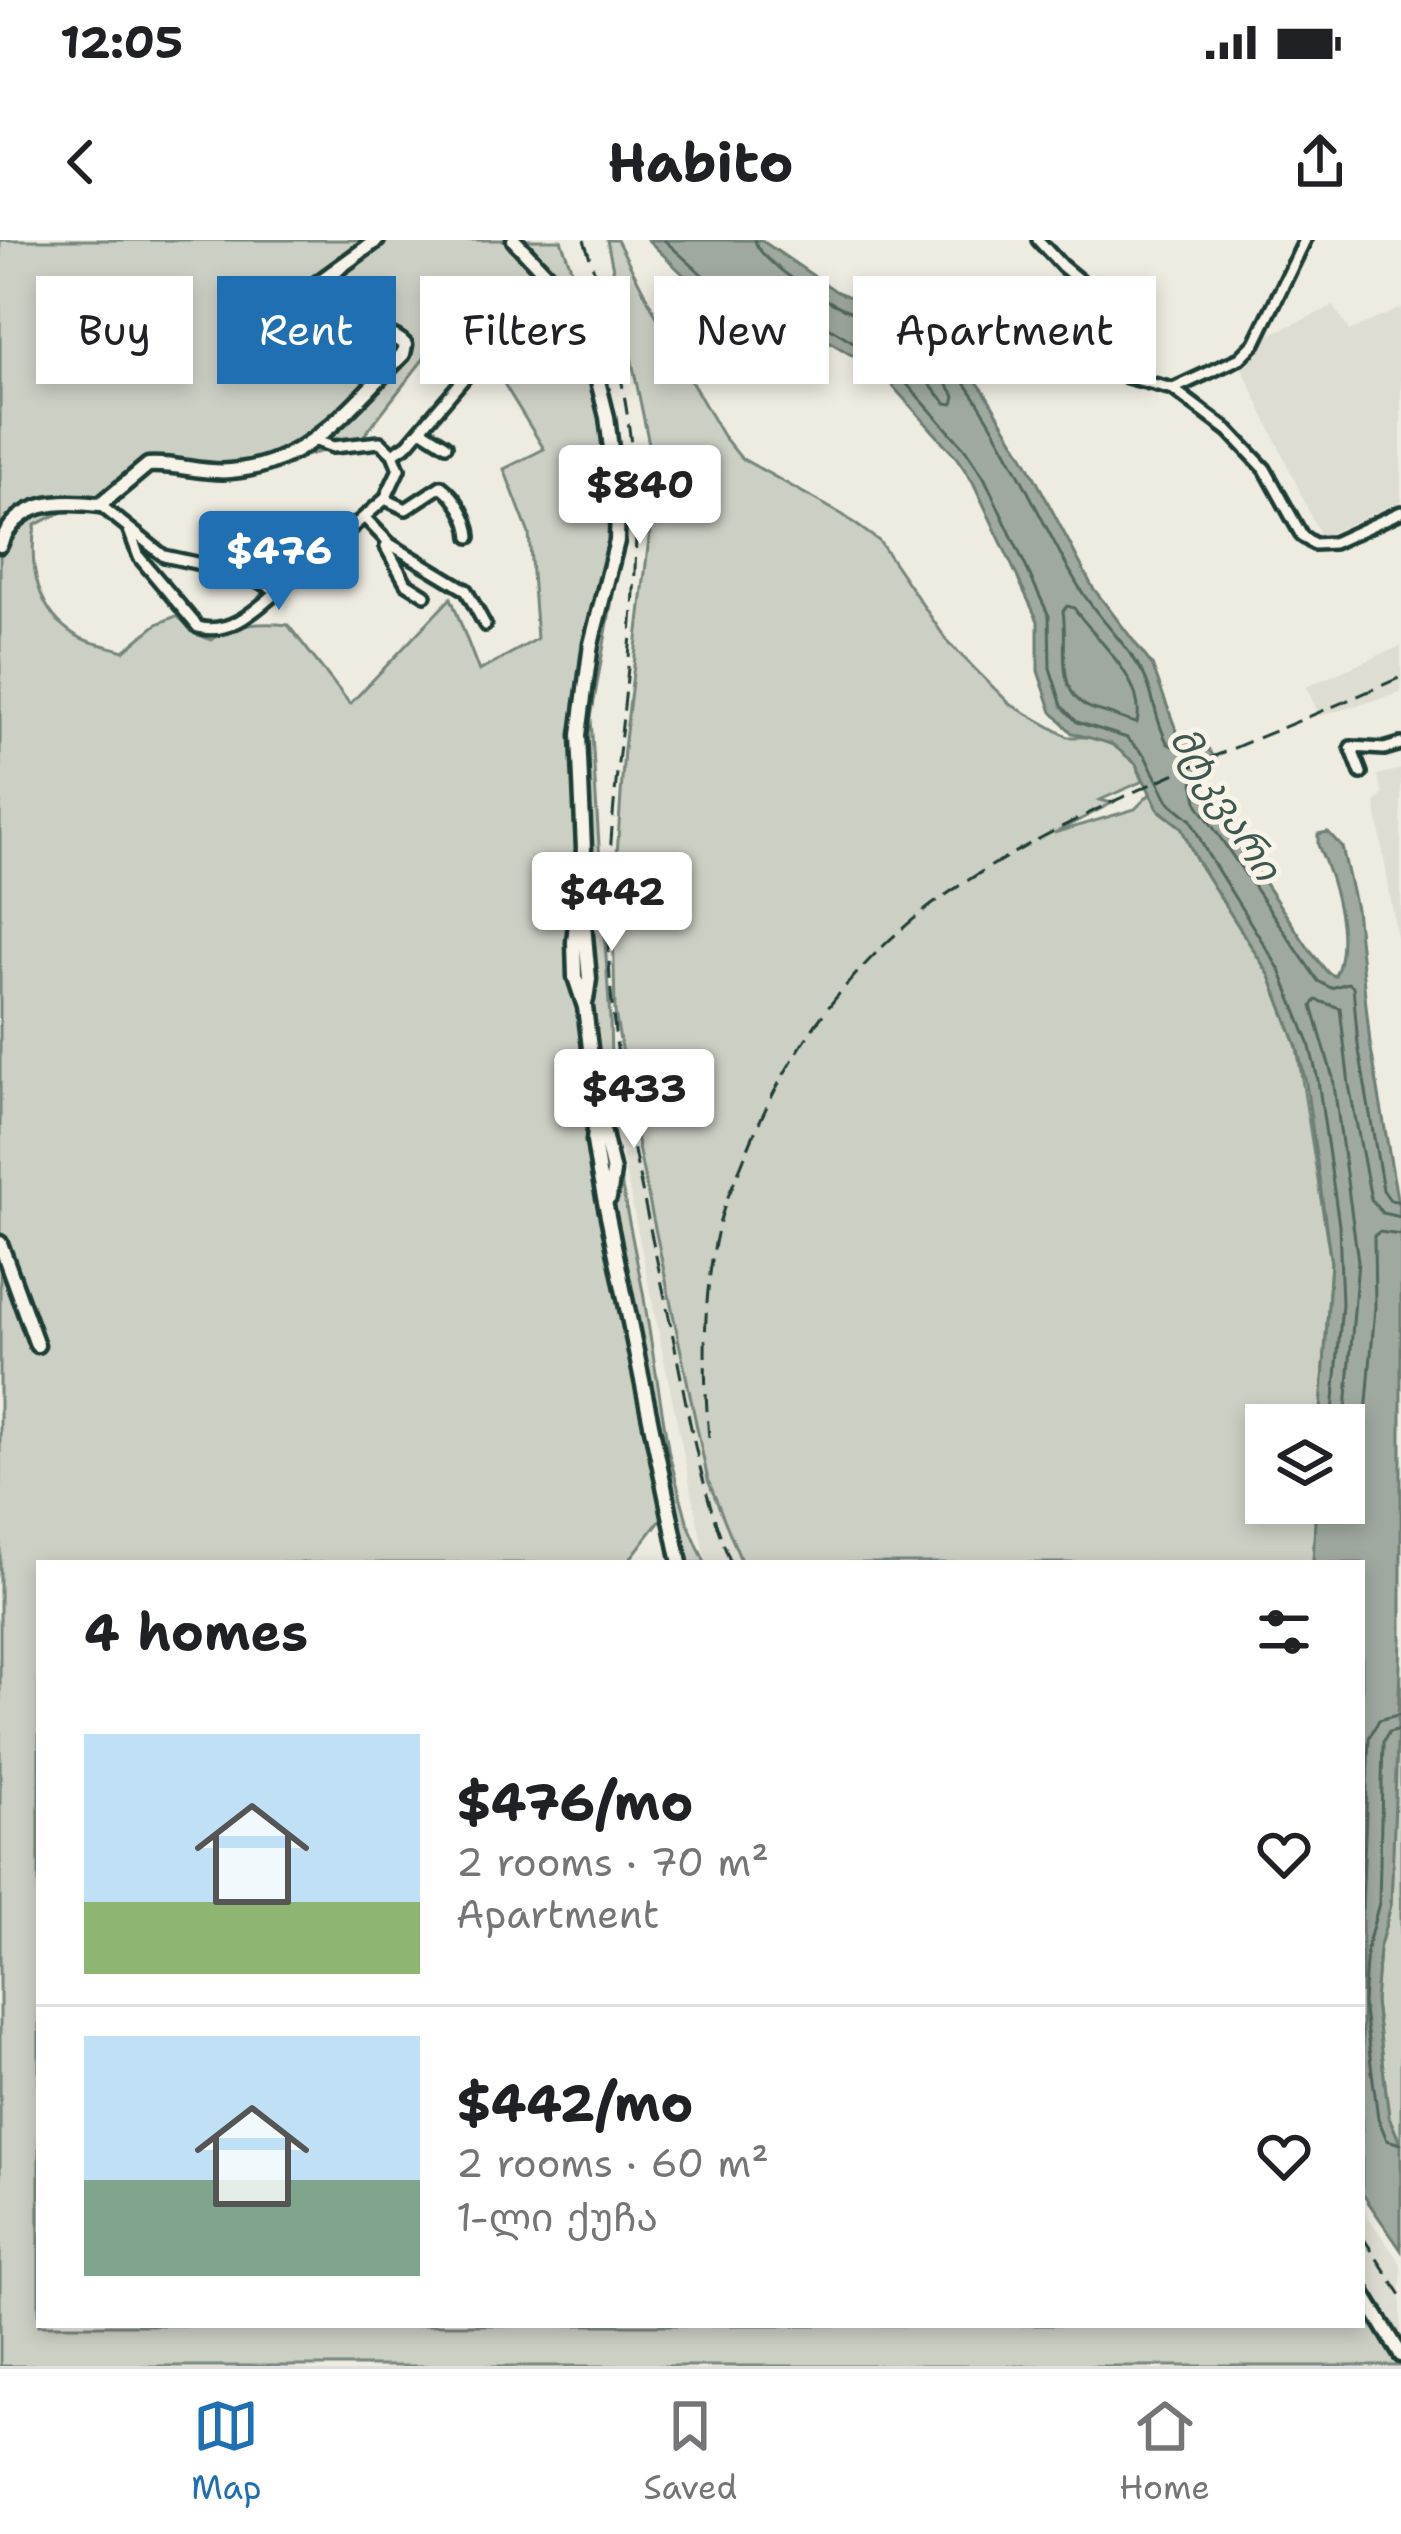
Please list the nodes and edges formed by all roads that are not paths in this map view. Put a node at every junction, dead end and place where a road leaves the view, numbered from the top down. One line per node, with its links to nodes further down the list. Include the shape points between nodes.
1 (377, 240): 8 (main road, via 311,287 302,309 341,329 392,335 404,354)
2 (514, 240): 25 (main road, via 559,288 588,341 614,463 616,541 580,719 585,1007 594,1142)
3 (1038, 240): 6 (street, via 1096,294 1127,377)
4 (1306, 240): 6 (street, via 1255,343)
5 (459, 384): 7 (street)
6 (1173, 389): 13 (street, via 1229,430 1314,544)
7 (421, 429): 9 (street); 10 (street)
8 (316, 441): 10 (street, via 333,448 380,442); 12 (main road, via 259,468 148,465)
9 (446, 445)
10 (393, 454): 11 (street, via 399,469)
11 (385, 499): 14 (street); 16 (street, via 406,509 441,486 469,521)
12 (100, 505): 15 (street); 17 (main road, via 38,506)
13 (1401, 512)
14 (369, 520): 18 (street); 19 (street, via 406,583); 20 (street, via 390,544 466,590)
15 (129, 530): 18 (street, via 164,556 242,573); 18 (street, via 139,557 198,627 236,622)
16 (470, 537)
17 (0, 545)
18 (278, 591)
19 (424, 595)
20 (485, 625)
21 (1401, 744): 22 (street, via 1352,747)
22 (1361, 773)
23 (0, 1243): 24 (main road)
24 (37, 1345)
25 (679, 1560)
26 (1366, 2304): 27 (main road)
27 (1401, 2355)

